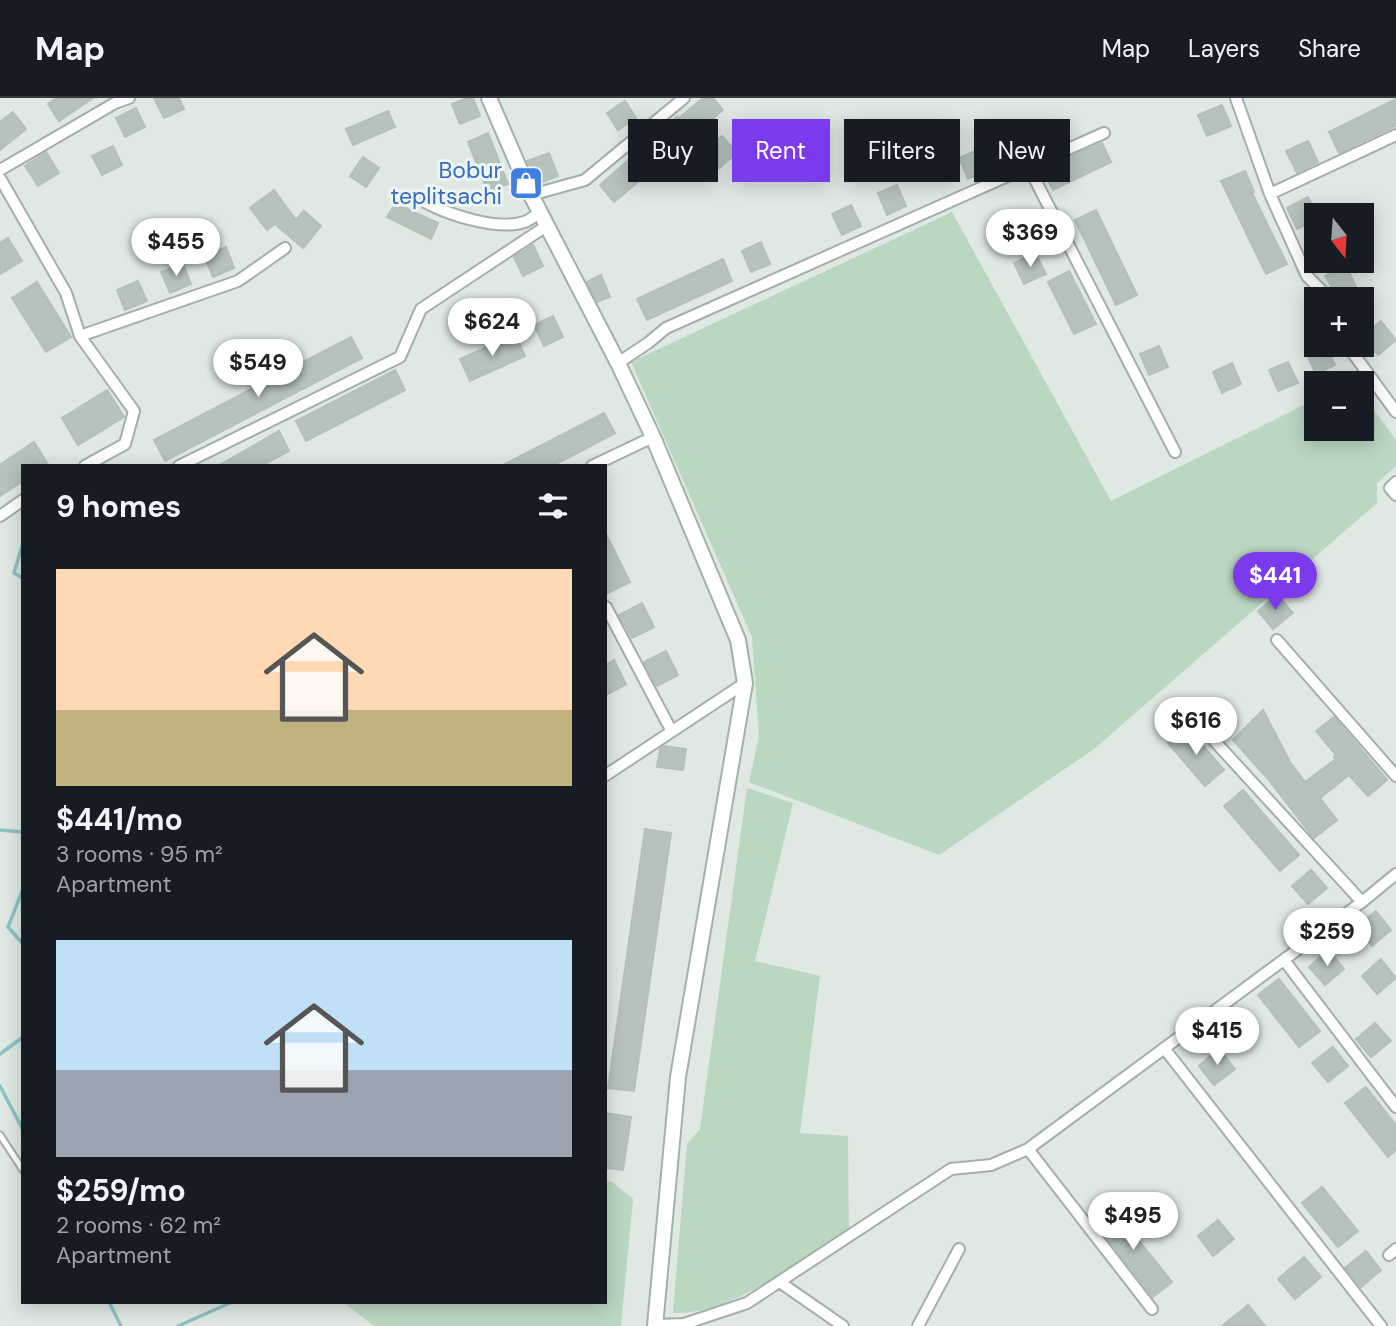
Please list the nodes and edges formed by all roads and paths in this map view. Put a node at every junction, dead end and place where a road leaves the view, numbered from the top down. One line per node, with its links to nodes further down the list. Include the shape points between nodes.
1 (129, 98): 8 (street)
2 (489, 98): 13 (main road)
3 (684, 98): 13 (street, via 585,180)
4 (1236, 98): 12 (street)
5 (1104, 132): 7 (street)
6 (1396, 135): 12 (street)
7 (1070, 147)
8 (0, 170)
9 (0, 178): 18 (street, via 65,293)
10 (992, 182): 20 (street, via 666,328)
11 (1036, 182): 23 (street)
12 (1270, 194): 17 (street, via 1307,276)
13 (531, 195): 15 (main road)
14 (425, 202): 15 (street, via 443,211 503,225)
15 (544, 219): 20 (main road); 25 (street, via 421,309 400,357)
16 (285, 248): 18 (street, via 237,281)
17 (1318, 287)
18 (80, 336): 24 (street, via 134,411 125,444)
19 (1356, 357): 21 (street)
20 (618, 363): 22 (main road)
21 (1396, 412)
22 (653, 437): 26 (street); 33 (main road, via 738,640)
23 (1175, 452)
24 (89, 464)
25 (183, 464)
26 (596, 464)
27 (1396, 482): 28 (street, via 1390,488)
28 (1396, 495)
29 (21, 501): 30 (street)
30 (0, 516)
31 (607, 609): 35 (street)
32 (1277, 640): 37 (street)
33 (744, 683): 35 (street); 49 (main road, via 678,1077)
34 (1187, 711): 39 (street)
35 (671, 730): 36 (street)
36 (607, 774)
37 (1396, 776)
38 (1396, 874): 39 (street)
39 (1362, 902): 40 (street)
40 (1284, 960): 41 (street); 42 (street)
41 (1164, 1048): 44 (street); 52 (street)
42 (1396, 1107)
43 (0, 1135): 45 (lane)
44 (1028, 1149): 47 (street, via 991,1165 951,1169); 48 (street)
45 (21, 1167)
46 (959, 1249): 51 (street)
47 (781, 1283): 49 (street, via 747,1303 684,1324); 50 (street)
48 (1152, 1309)
49 (655, 1325)
50 (844, 1326)
51 (918, 1326)
52 (1381, 1326)

